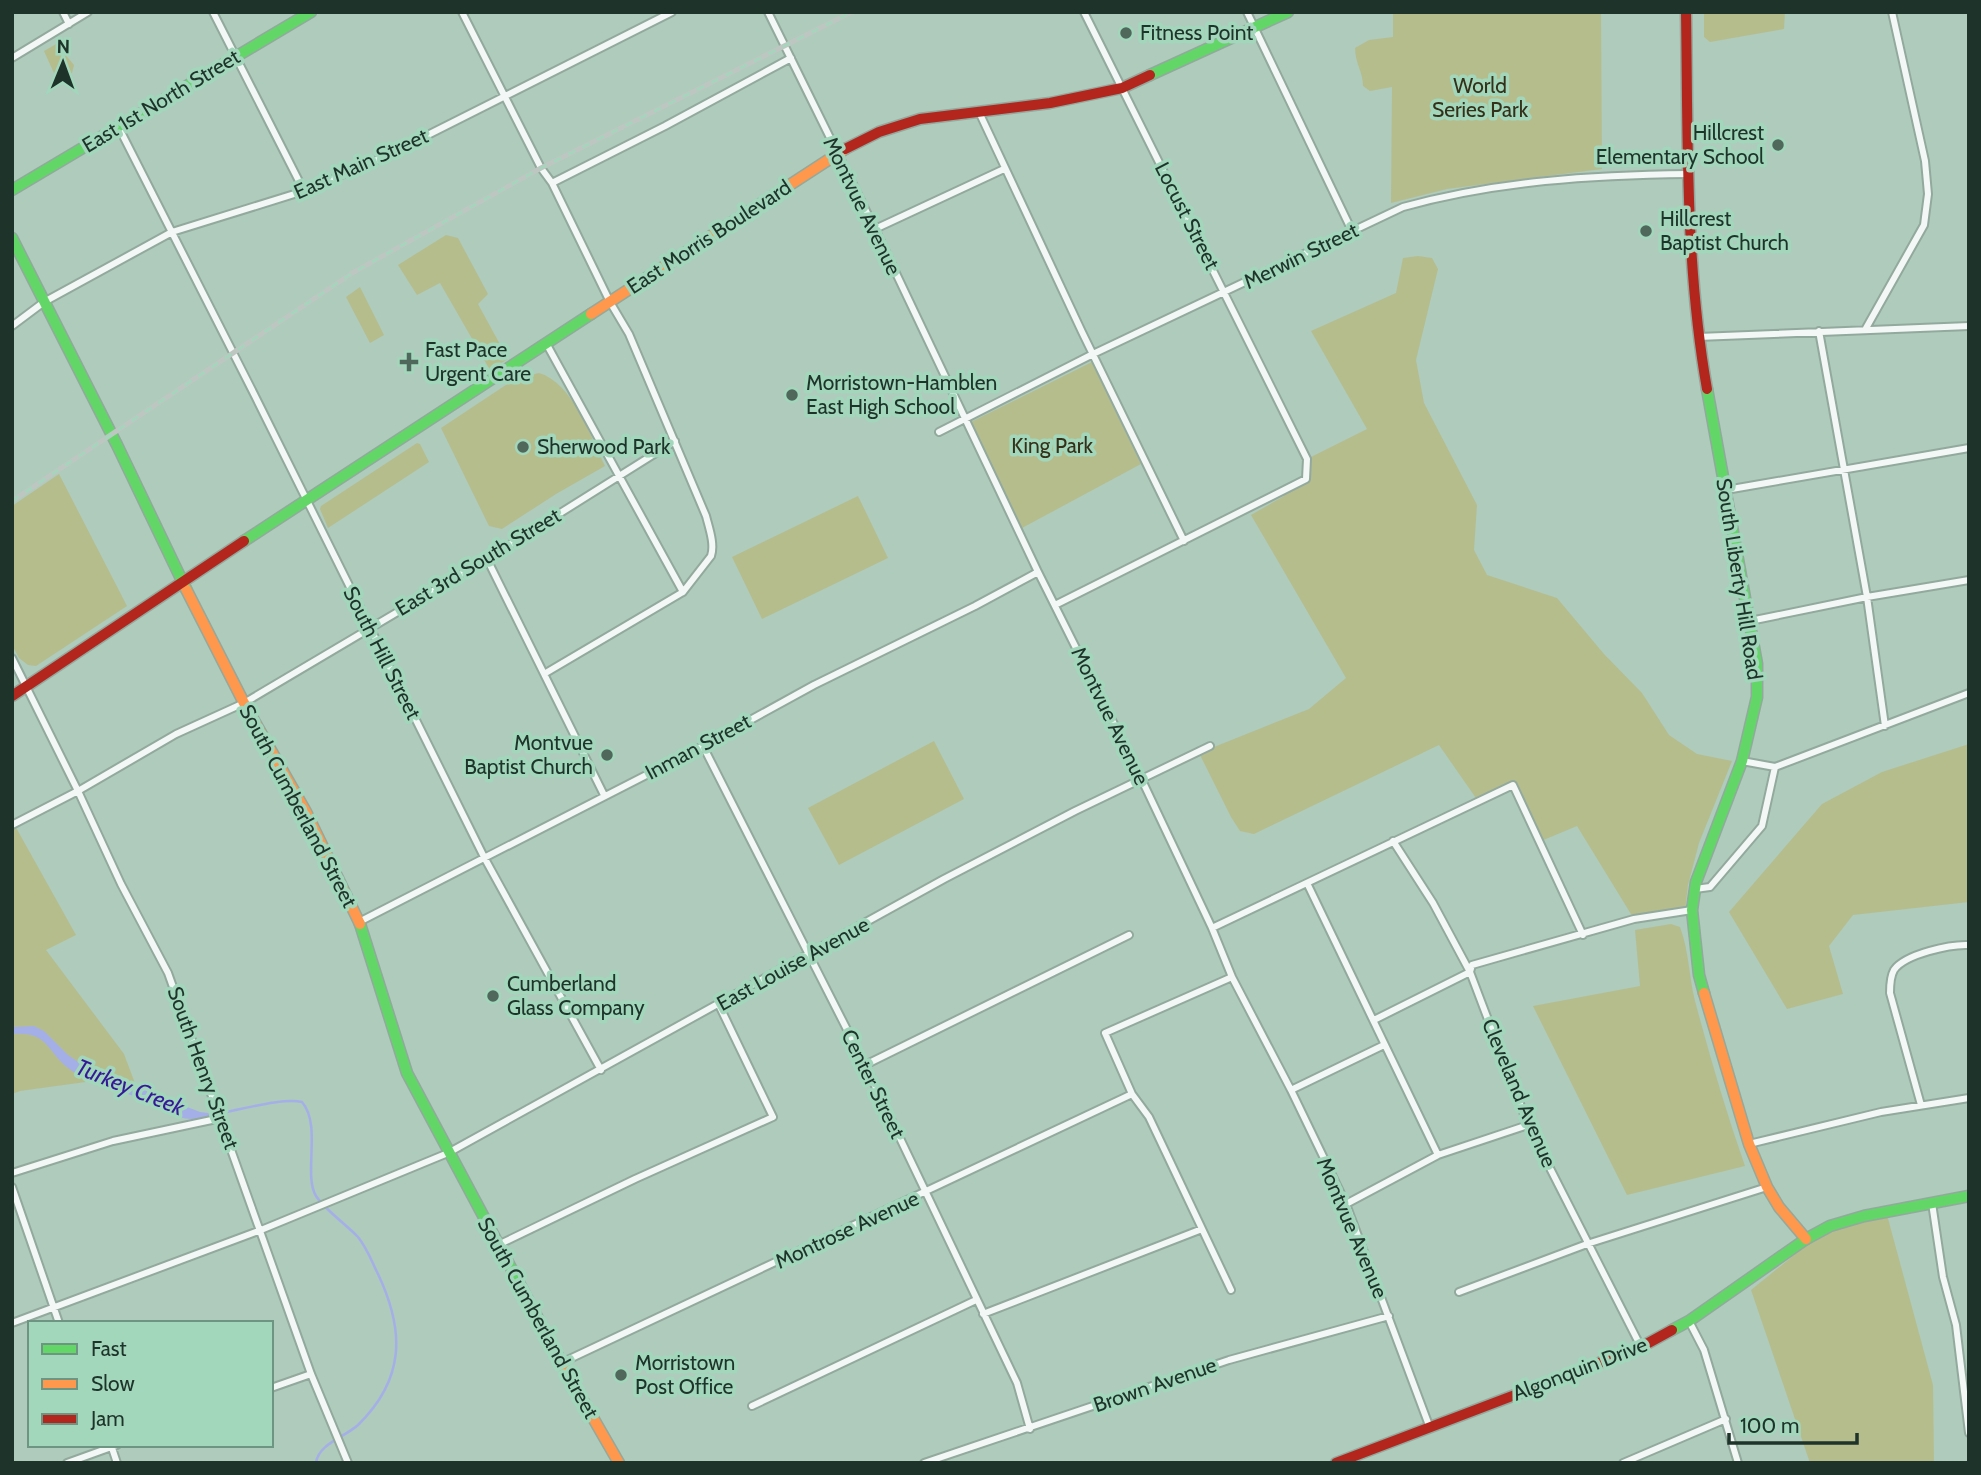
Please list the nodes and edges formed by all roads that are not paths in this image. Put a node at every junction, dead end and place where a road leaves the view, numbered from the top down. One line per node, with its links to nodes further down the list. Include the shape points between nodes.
1 (63, 12): 13 (street)
2 (88, 12): 13 (street)
3 (213, 12): 16 (street)
4 (311, 12): 16 (main road, East 1st North Street)
5 (462, 12): 19 (street)
6 (768, 12): 17 (street, Montvue Avenue)
7 (1084, 12): 18 (street, Locust Street)
8 (1247, 12): 14 (street)
9 (1288, 12): 14 (main road, East Morris Boulevard)
10 (1686, 12): 24 (main road, South Liberty Hill Road)
11 (1892, 12): 37 (street, via 1928,194 1924,225)
12 (669, 13): 19 (street, East Main Street)
13 (69, 24): 15 (street)
14 (1255, 28): 18 (main road, East Morris Boulevard); 29 (street)
15 (12, 58)
16 (236, 58): 21 (main road, East 1st North Street); 27 (street)
17 (791, 58): 22 (street, Montvue Avenue); 25 (street)
18 (1122, 88): 20 (main road, East Morris Boulevard); 32 (street, Locust Street)
19 (505, 97): 25 (street); 27 (street, East Main Street)
20 (979, 112): 22 (main road, East Morris Boulevard, via 920,119 879,132); 23 (street)
21 (118, 126): 26 (main road, East 1st North Street); 30 (street, South Hill Street)
22 (837, 153): 28 (street, Montvue Avenue); 34 (main road, East Morris Boulevard)
23 (1004, 169): 28 (street); 41 (street)
24 (1689, 174): 29 (street, Merwin Street, via 1602,175 1446,195 1403,207); 39 (main road, South Liberty Hill Road)
25 (552, 183): 34 (street)
26 (12, 190)
27 (304, 191): 30 (street, East Main Street)
28 (875, 229): 42 (street, Montvue Avenue)
29 (1352, 231): 32 (street, Merwin Street)
30 (172, 232): 33 (street, East Main Street); 49 (street, South Hill Street)
31 (12, 238): 33 (main road, South Cumberland Street)
32 (1225, 292): 41 (street, Merwin Street); 50 (street, Locust Street, via 1307,459 1306,479)
33 (44, 302): 35 (street, East Main Street); 54 (main road, South Cumberland Street)
34 (610, 302): 40 (main road, East Morris Boulevard); 44 (street, via 629,334)
35 (12, 326)
36 (1969, 326): 37 (street)
37 (1865, 330): 38 (street)
38 (1819, 331): 39 (street); 46 (street)
39 (1698, 337): 48 (main road, South Liberty Hill Road)
40 (546, 343): 47 (street); 49 (main road, East Morris Boulevard)
41 (1093, 354): 42 (street, Merwin Street); 50 (street)
42 (964, 419): 43 (street, Merwin Street); 52 (street, Montvue Avenue)
43 (939, 432)
44 (675, 441): 47 (street, East 3rd South Street); 55 (street, via 709,525 713,551)
45 (1969, 448): 46 (street)
46 (1844, 470): 48 (street); 56 (street)
47 (618, 476): 51 (street, East 3rd South Street); 55 (street)
48 (1726, 490): 58 (main road, South Liberty Hill Road)
49 (307, 501): 54 (main road, East Morris Boulevard); 59 (street, South Hill Street)
50 (1184, 541): 57 (street)
51 (488, 559): 59 (street, East 3rd South Street); 61 (street)
52 (1038, 572): 57 (street, Montvue Avenue); 67 (street, Inman Street)
53 (1969, 580): 56 (street)
54 (182, 582): 62 (main road, East Morris Boulevard); 65 (main road, South Cumberland Street)
55 (683, 592): 61 (street)
56 (1867, 597): 58 (street); 66 (street)
57 (1055, 606): 71 (street, Montvue Avenue)
58 (1749, 621): 69 (main road, South Liberty Hill Road, via 1757,696)
59 (369, 627): 65 (street, East 3rd South Street); 76 (street, South Hill Street)
60 (12, 658): 62 (street, South Henry Street)
61 (544, 674): 73 (street)
62 (27, 687): 64 (main road, East Morris Boulevard); 72 (street, South Henry Street)
63 (1969, 693): 66 (street)
64 (12, 696)
65 (244, 703): 72 (street, East 3rd South Street, via 176,734); 80 (main road, South Cumberland Street, via 306,812)
66 (1885, 726): 70 (street)
67 (703, 746): 73 (street, Inman Street); 85 (street, Center Street)
68 (1210, 746): 71 (street, East Louise Avenue)
69 (1742, 761): 70 (street); 78 (main road, South Liberty Hill Road)
70 (1775, 767): 78 (street, via 1762,825 1710,887)
71 (1141, 778): 81 (street, Montvue Avenue); 85 (street, East Louise Avenue)
72 (78, 791): 74 (street, East 3rd South Street); 97 (street, South Henry Street, via 168,973)
73 (604, 795): 76 (street, Inman Street)
74 (12, 825)
75 (1393, 841): 77 (street); 82 (street, via 1513,785); 86 (street, Cleveland Avenue, via 1433,902)
76 (484, 857): 80 (street, Inman Street); 92 (street, South Hill Street)
77 (1307, 883): 81 (street); 89 (street)
78 (1695, 889): 79 (main road, South Liberty Hill Road)
79 (1692, 910): 82 (street, via 1634,919); 99 (main road, South Liberty Hill Road, via 1699,975)
80 (359, 922): 100 (main road, South Cumberland Street, via 407,1073)
81 (1212, 928): 87 (street, Montvue Avenue)
82 (1583, 934): 86 (street, via 1472,965)
83 (1129, 935): 91 (street)
84 (1969, 945): 96 (street, via 1954,944 1903,962 1891,981 1890,993)
85 (809, 956): 88 (street, East Louise Avenue); 91 (street, Center Street)
86 (1469, 972): 89 (street); 98 (street, Cleveland Avenue)
87 (1232, 977): 93 (street, Montvue Avenue); 94 (street, via 1105,1033)
88 (719, 1005): 92 (street, East Louise Avenue); 113 (street, via 773,1117)
89 (1374, 1020): 90 (street)
90 (1384, 1045): 93 (street); 101 (street)
91 (865, 1065): 105 (street, Center Street)
92 (601, 1070): 100 (street, East Louise Avenue)
93 (1292, 1090): 108 (street, Montvue Avenue)
94 (1132, 1094): 105 (street, Montrose Avenue); 109 (street, via 1149,1118)
95 (1969, 1098): 96 (street)
96 (1921, 1105): 99 (street)
97 (221, 1118): 102 (street, via 113,1141); 110 (street, South Henry Street)
98 (1528, 1125): 101 (street); 112 (street, Cleveland Avenue)
99 (1749, 1144): 104 (main road, South Liberty Hill Road)
100 (448, 1153): 110 (street, East Louise Avenue); 113 (main road, South Cumberland Street)
101 (1438, 1155): 108 (street)
102 (12, 1173)
103 (12, 1187): 117 (street)
104 (1767, 1187): 111 (main road, South Liberty Hill Road); 112 (street)
105 (926, 1193): 116 (street, Center Street); 124 (street, Montrose Avenue)
106 (1969, 1196): 107 (main road, Algonquin Drive)
107 (1932, 1203): 111 (main road, Algonquin Drive, via 1847,1220); 131 (street, via 1943,1278 1956,1325)
108 (1346, 1204): 119 (street, Montvue Avenue)
109 (1202, 1228): 114 (street); 118 (street)
110 (261, 1230): 117 (street, East Louise Avenue); 125 (street, South Henry Street)
111 (1806, 1239): 121 (main road, Algonquin Drive)
112 (1587, 1244): 115 (street); 123 (street, Cleveland Avenue)
113 (499, 1245): 124 (main road, South Cumberland Street)
114 (1231, 1290)
115 (1459, 1292)
116 (976, 1300): 118 (street, Center Street); 127 (street)
117 (54, 1307): 120 (street); 122 (street, East Louise Avenue)
118 (983, 1314): 130 (street, Center Street, via 1017,1383)
119 (1389, 1317): 129 (street, Montvue Avenue); 130 (street, Brown Avenue, via 1229,1360)
120 (58, 1321)
121 (1689, 1321): 123 (main road, Algonquin Drive); 128 (street, via 1704,1350)
122 (12, 1323)
123 (1641, 1347): 129 (main road, Algonquin Drive)
124 (561, 1363): 135 (main road, South Cumberland Street)
125 (311, 1374): 126 (street); 134 (street, South Henry Street)
126 (273, 1387)
127 (752, 1406)
128 (1726, 1419): 138 (street); 139 (street)
129 (1430, 1428): 137 (main road, Algonquin Drive)
130 (1030, 1429): 136 (street, Brown Avenue)
131 (1969, 1433)
132 (110, 1447): 133 (street)
133 (67, 1463)
134 (348, 1463)
135 (619, 1463)
136 (924, 1463)
137 (1336, 1463)
138 (1623, 1463)
139 (1738, 1463)

